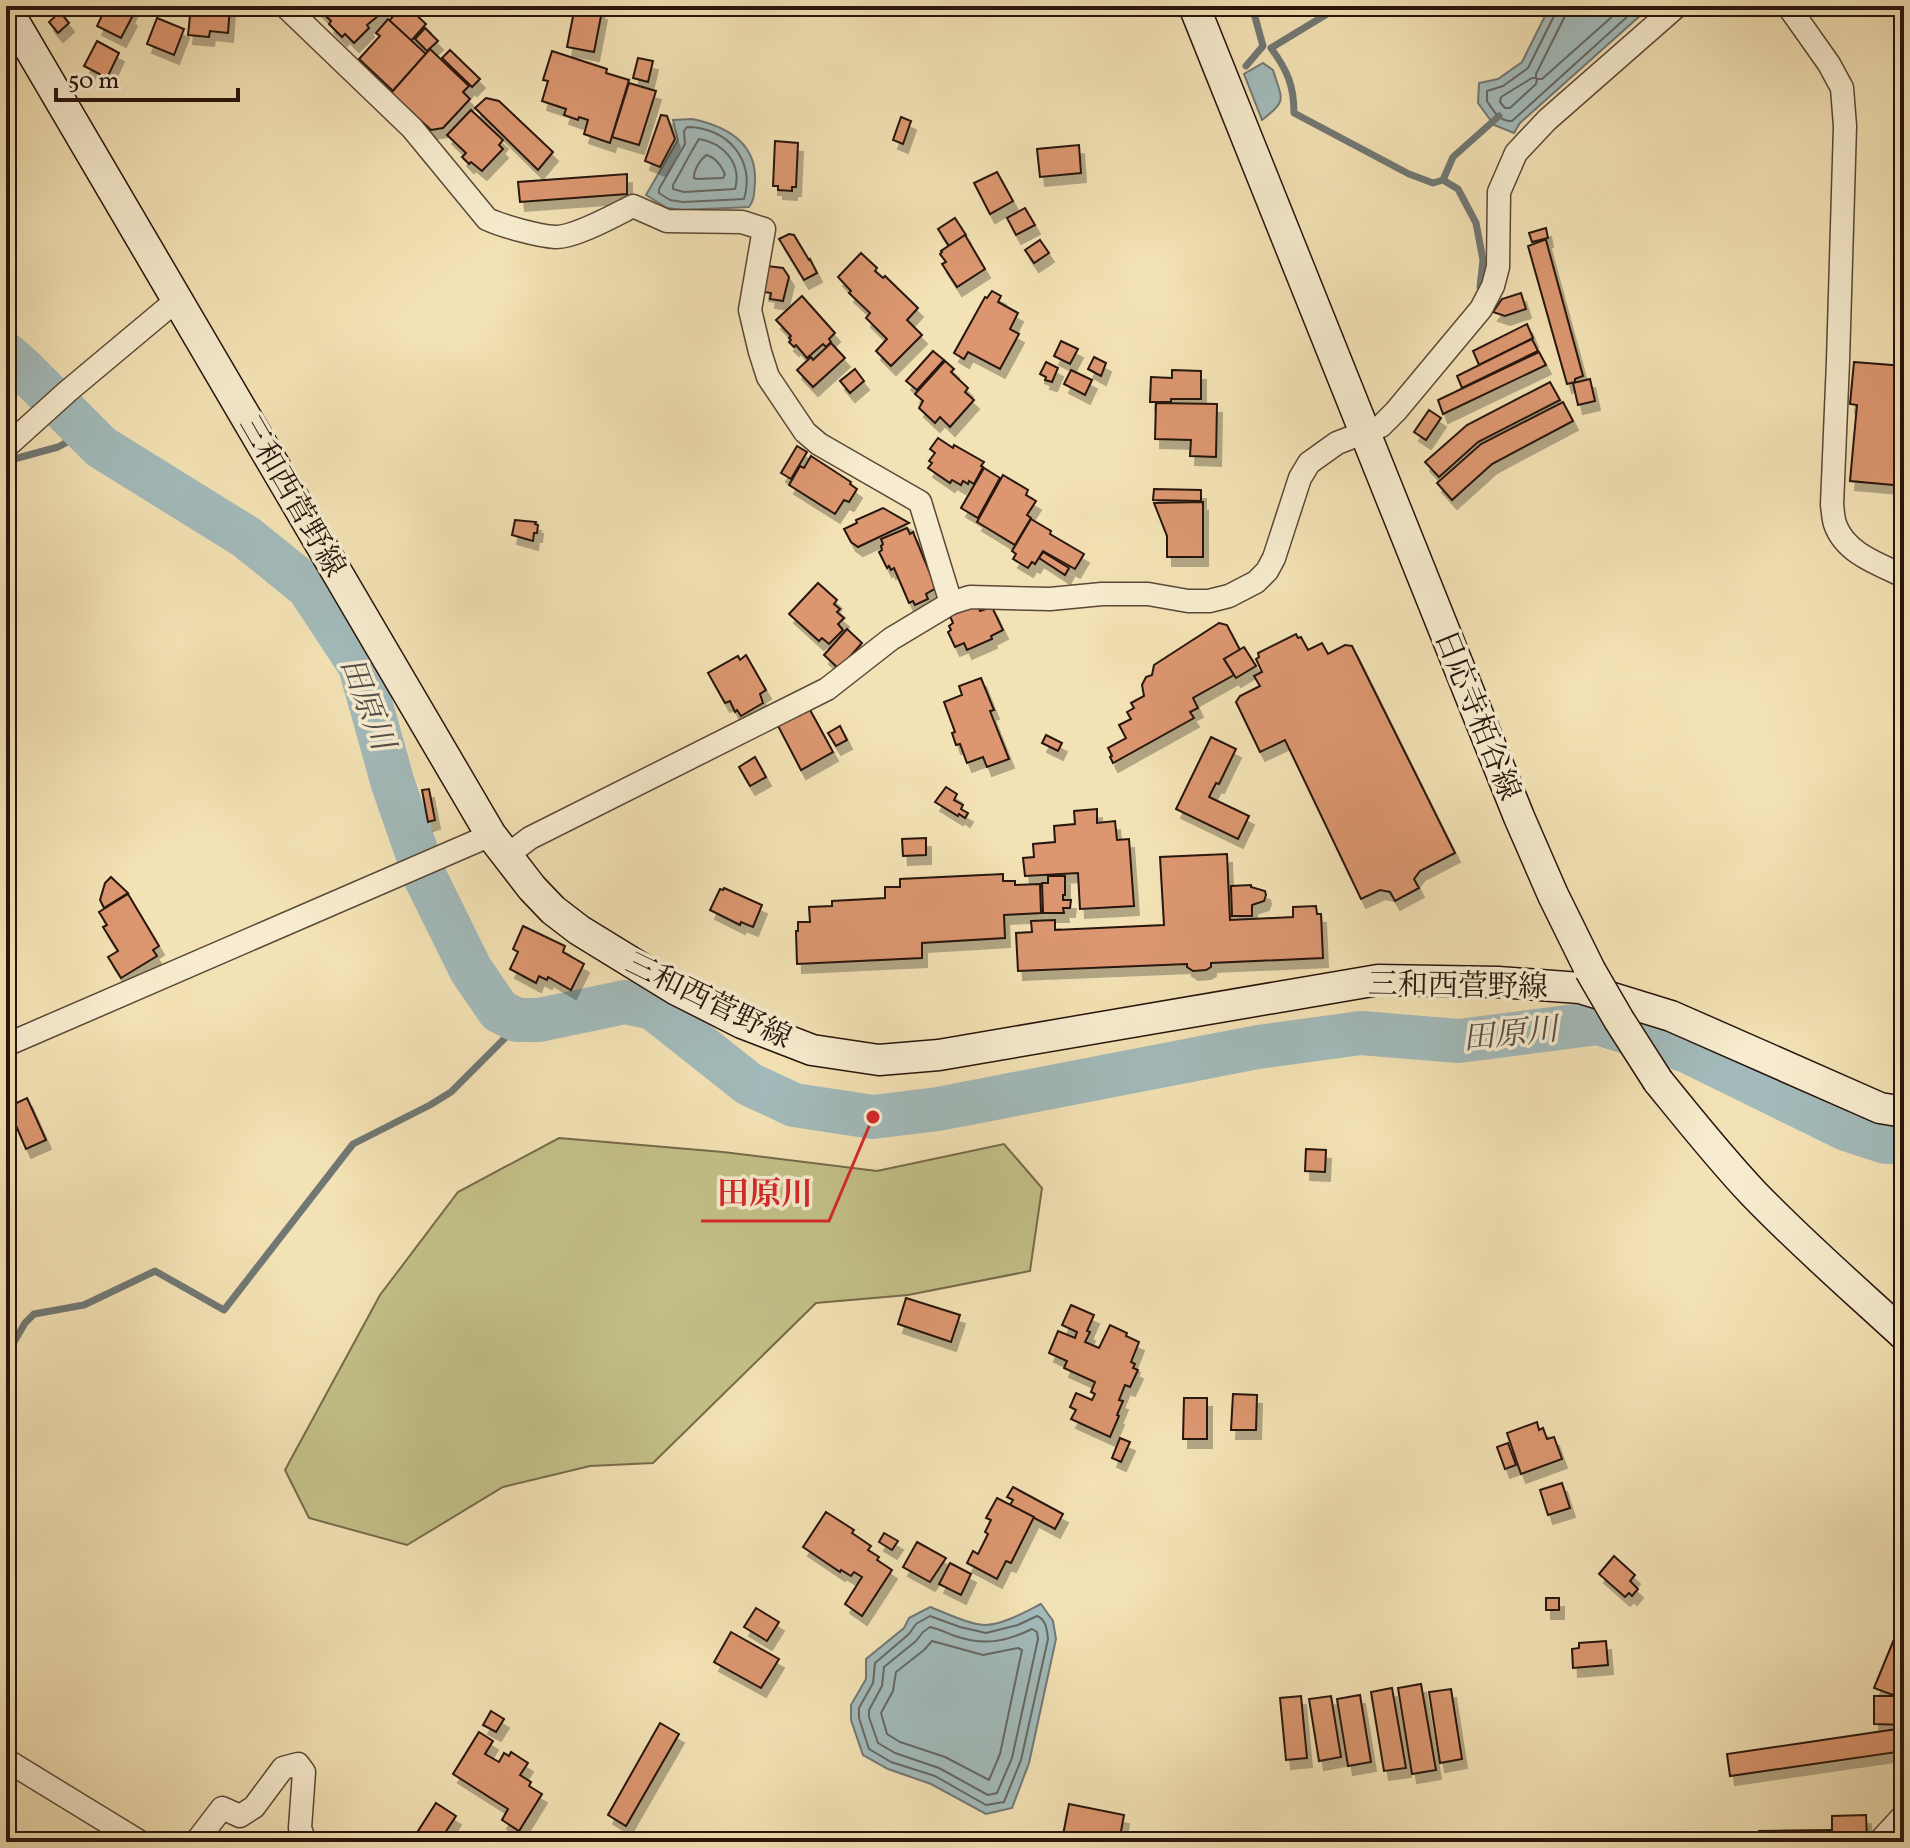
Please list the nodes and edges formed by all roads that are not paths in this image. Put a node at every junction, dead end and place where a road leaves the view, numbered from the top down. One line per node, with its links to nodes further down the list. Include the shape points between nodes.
1 (285, 6): 10 (street, via 412,128 487,219 557,237 633,206 667,221 742,222 764,229 750,310 768,377 819,444 920,502)
2 (1194, 6): 7 (main road, 日応寺栢谷線)
3 (1677, 6): 7 (street, via 1516,153 1499,192 1498,267 1481,309 1396,411)
4 (1788, 6): 9 (street, via 1842,88 1835,524 1847,545)
5 (6, 8): 6 (main road, 三和西菅野線)
6 (178, 299): 8 (street); 11 (main road, 三和西菅野線)
7 (1365, 433): 10 (street, via 1337,443 1309,463 1267,571 1229,596 1209,601 1148,594 970,597); 14 (main road, 日応寺栢谷線, bridge, via 1519,817 1619,1020 1658,1081 1754,1194)
8 (6, 447)
9 (1904, 576)
10 (951, 603): 11 (street, via 891,639 827,689 530,838)
11 (498, 846): 12 (street, via 408,870); 13 (main road, 三和西菅野線, via 553,910 607,949 742,1023 812,1050 879,1060 939,1055 1378,980 1498,982 1580,988 1671,1016 1880,1108)
12 (6, 1045)
13 (1904, 1112)
14 (1904, 1335)
15 (6, 1760): 17 (street)
16 (1904, 1815): 20 (street)
17 (140, 1842)
18 (196, 1842): 19 (street, via 222,1808 240,1816 254,1807 283,1768 298,1764 304,1772 300,1828)
19 (305, 1842)
20 (1879, 1842)

